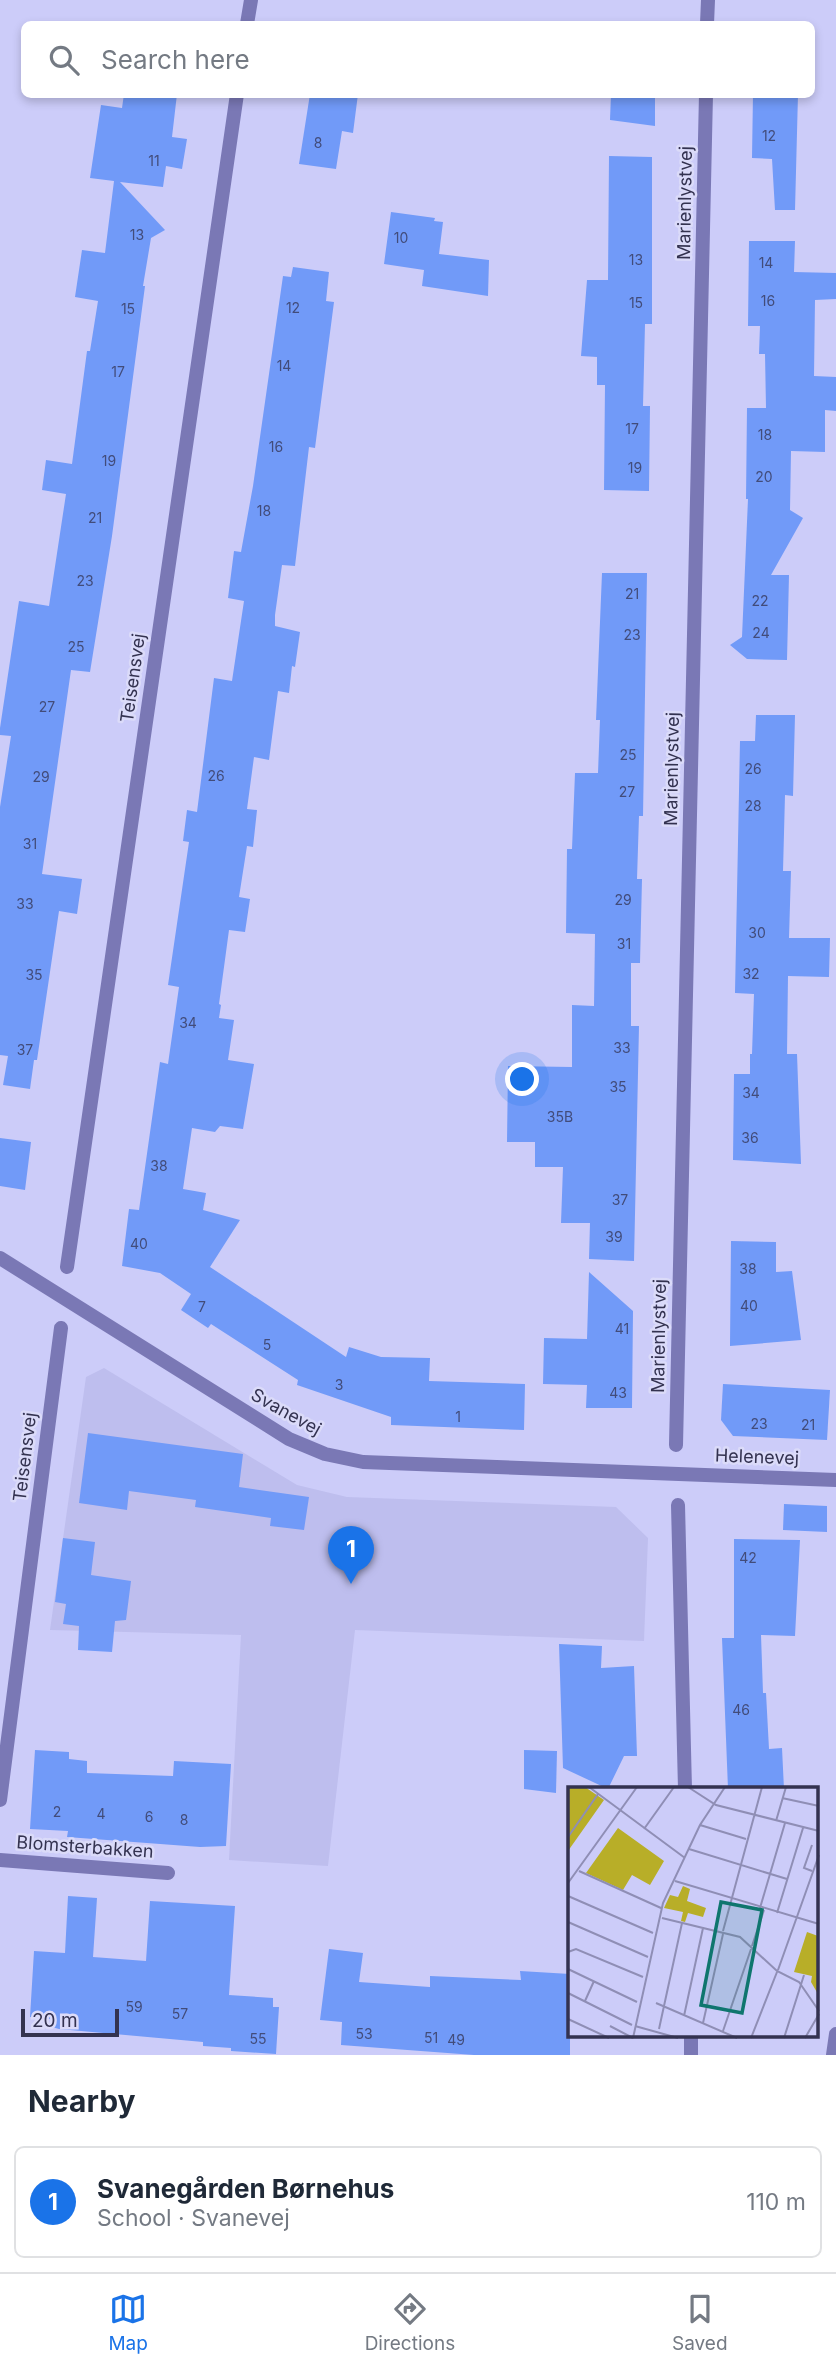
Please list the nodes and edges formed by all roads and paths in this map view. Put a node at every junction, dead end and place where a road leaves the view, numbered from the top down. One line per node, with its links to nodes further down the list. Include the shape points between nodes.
1 (251, 0): 3 (street)
2 (708, 0): 4 (street)
3 (248, 21)
4 (707, 21)
5 (236, 98): 8 (street, Teisensvej)
6 (706, 98): 10 (street, Marienlystvej)
7 (0, 1258): 11 (street, Svanevej, via 289,1440 324,1454 363,1462)
8 (66, 1268)
9 (61, 1328): 15 (street, Teisensvej)
10 (676, 1445)
11 (677, 1474): 12 (street, Helenevej)
12 (836, 1480)
13 (678, 1505): 14 (street)
14 (685, 1787)
15 (0, 1800)
16 (0, 1860): 17 (street, Blomsterbakken)
17 (168, 1873)
18 (836, 2034): 19 (street)
19 (832, 2055)

